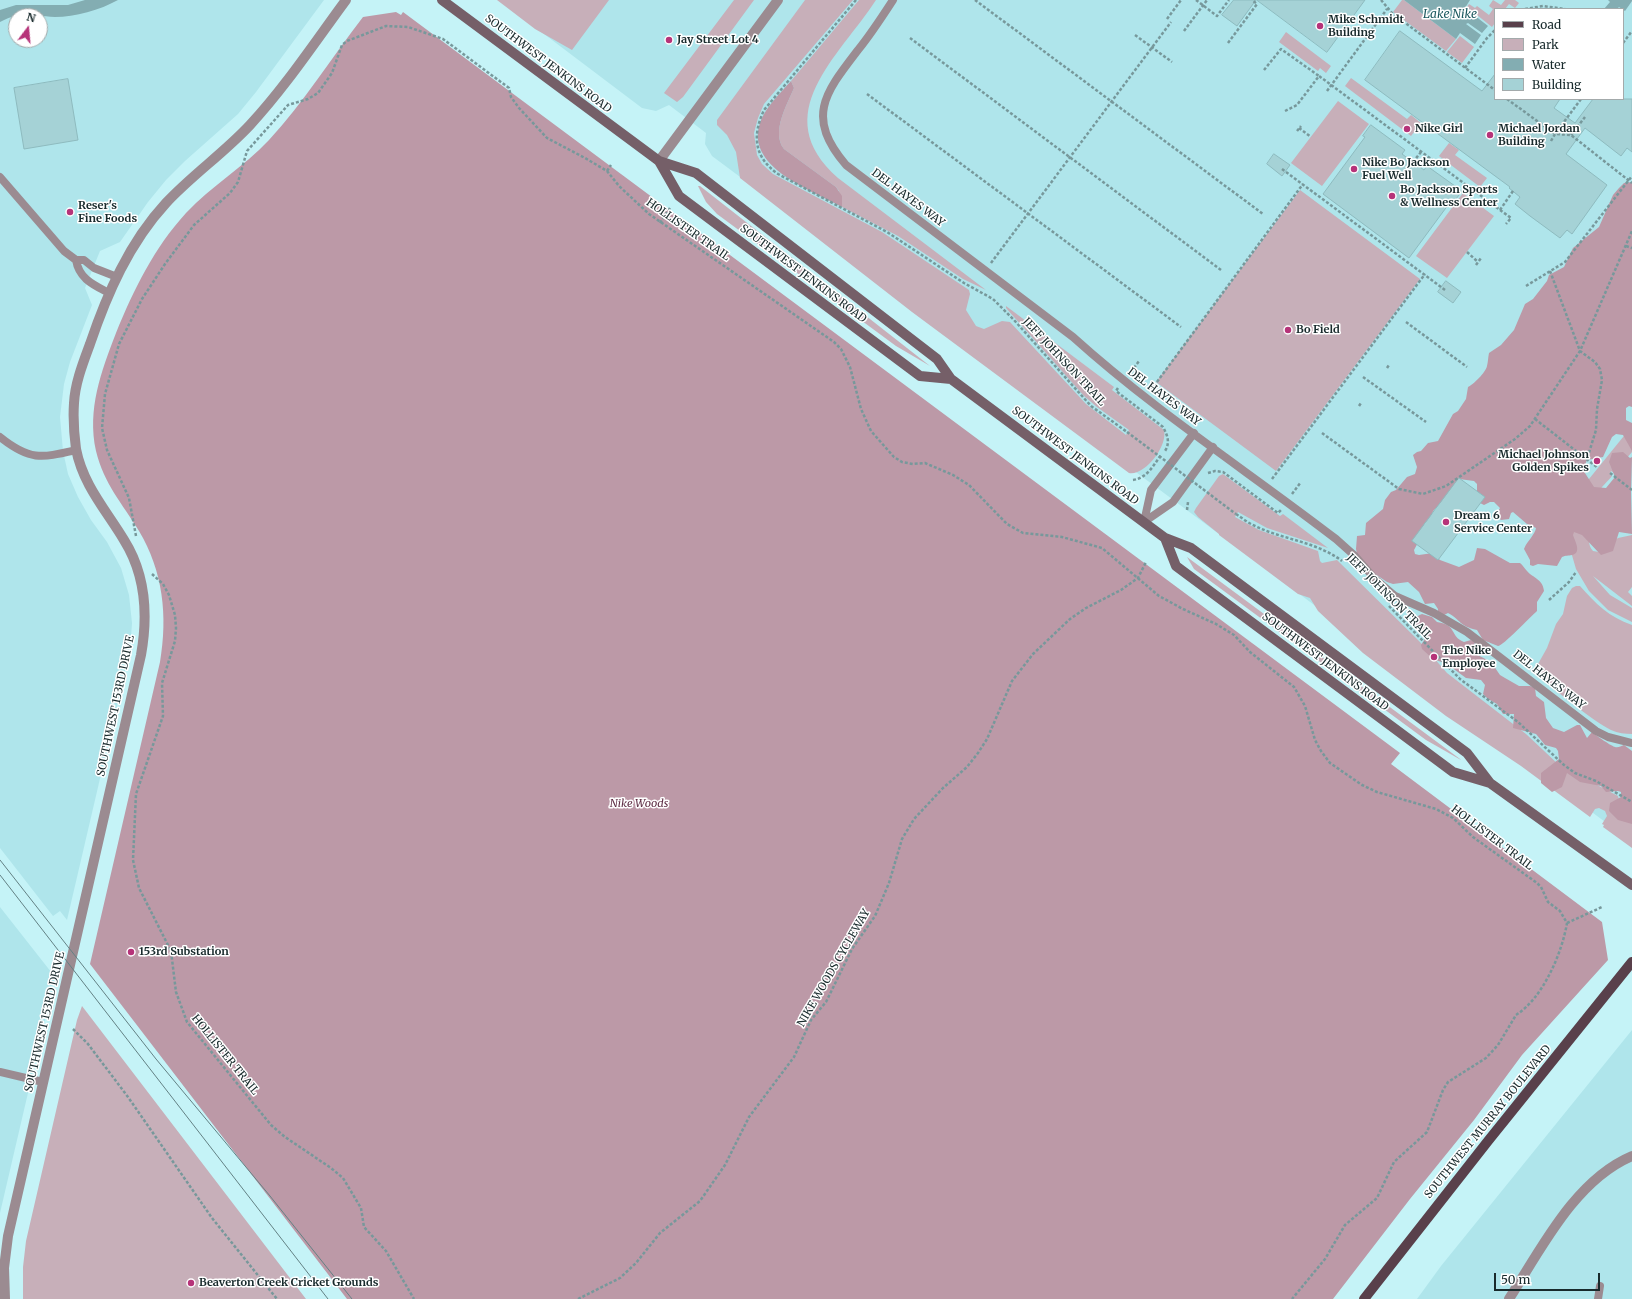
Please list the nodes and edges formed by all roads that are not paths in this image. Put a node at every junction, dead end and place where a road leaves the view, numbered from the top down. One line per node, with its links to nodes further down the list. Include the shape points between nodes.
1 (346, 0): 8 (street, SOUTHWEST 153RD DRIVE, via 290,77 250,125 185,184 149,223 134,244)
2 (442, 0): 5 (main road, SOUTHWEST JENKINS ROAD)
3 (778, 0): 5 (street)
4 (893, 0): 11 (lane, DEL HAYES WAY, via 828,92 824,105 825,129 830,143 846,165 1073,336 1105,365)
5 (659, 161): 10 (main road, SOUTHWEST JENKINS ROAD, via 696,173 937,359); 10 (main road, SOUTHWEST JENKINS ROAD, via 679,196 920,376)
6 (0, 177): 7 (lane, via 54,241)
7 (76, 260): 8 (lane, via 84,260 94,268); 9 (lane, via 78,271)
8 (117, 277): 9 (street, SOUTHWEST 153RD DRIVE)
9 (109, 293): 14 (street, SOUTHWEST 153RD DRIVE, via 76,387)
10 (951, 379): 15 (main road, SOUTHWEST JENKINS ROAD)
11 (1194, 433): 13 (lane, DEL HAYES WAY); 15 (lane, via 1151,490)
12 (0, 437): 14 (lane, via 19,451 33,456 42,457)
13 (1213, 447): 15 (lane, via 1173,502); 17 (lane, DEL HAYES WAY, via 1350,552 1395,596 1434,613 1467,632 1596,731)
14 (76, 450): 22 (street, SOUTHWEST 153RD DRIVE, via 93,494 134,560 144,598 145,627 141,655)
15 (1144, 522): 16 (main road, SOUTHWEST JENKINS ROAD)
16 (1165, 538): 18 (main road, SOUTHWEST JENKINS ROAD, via 1191,548 1461,748); 18 (main road, SOUTHWEST JENKINS ROAD, via 1176,566 1454,772)
17 (1632, 743)
18 (1490, 783): 19 (main road, SOUTHWEST JENKINS ROAD)
19 (1632, 885)
20 (1632, 962): 26 (main road, SOUTHWEST MURRAY BOULEVARD)
21 (0, 1072): 22 (lane)
22 (43, 1082): 25 (street, SOUTHWEST 153RD DRIVE, via 8,1236 4,1268)
23 (1632, 1156): 27 (street, via 1600,1174 1584,1190 1558,1223)
24 (1600, 1286): 28 (lane)
25 (5, 1299)
26 (1364, 1299)
27 (1509, 1299)
28 (1598, 1299)

